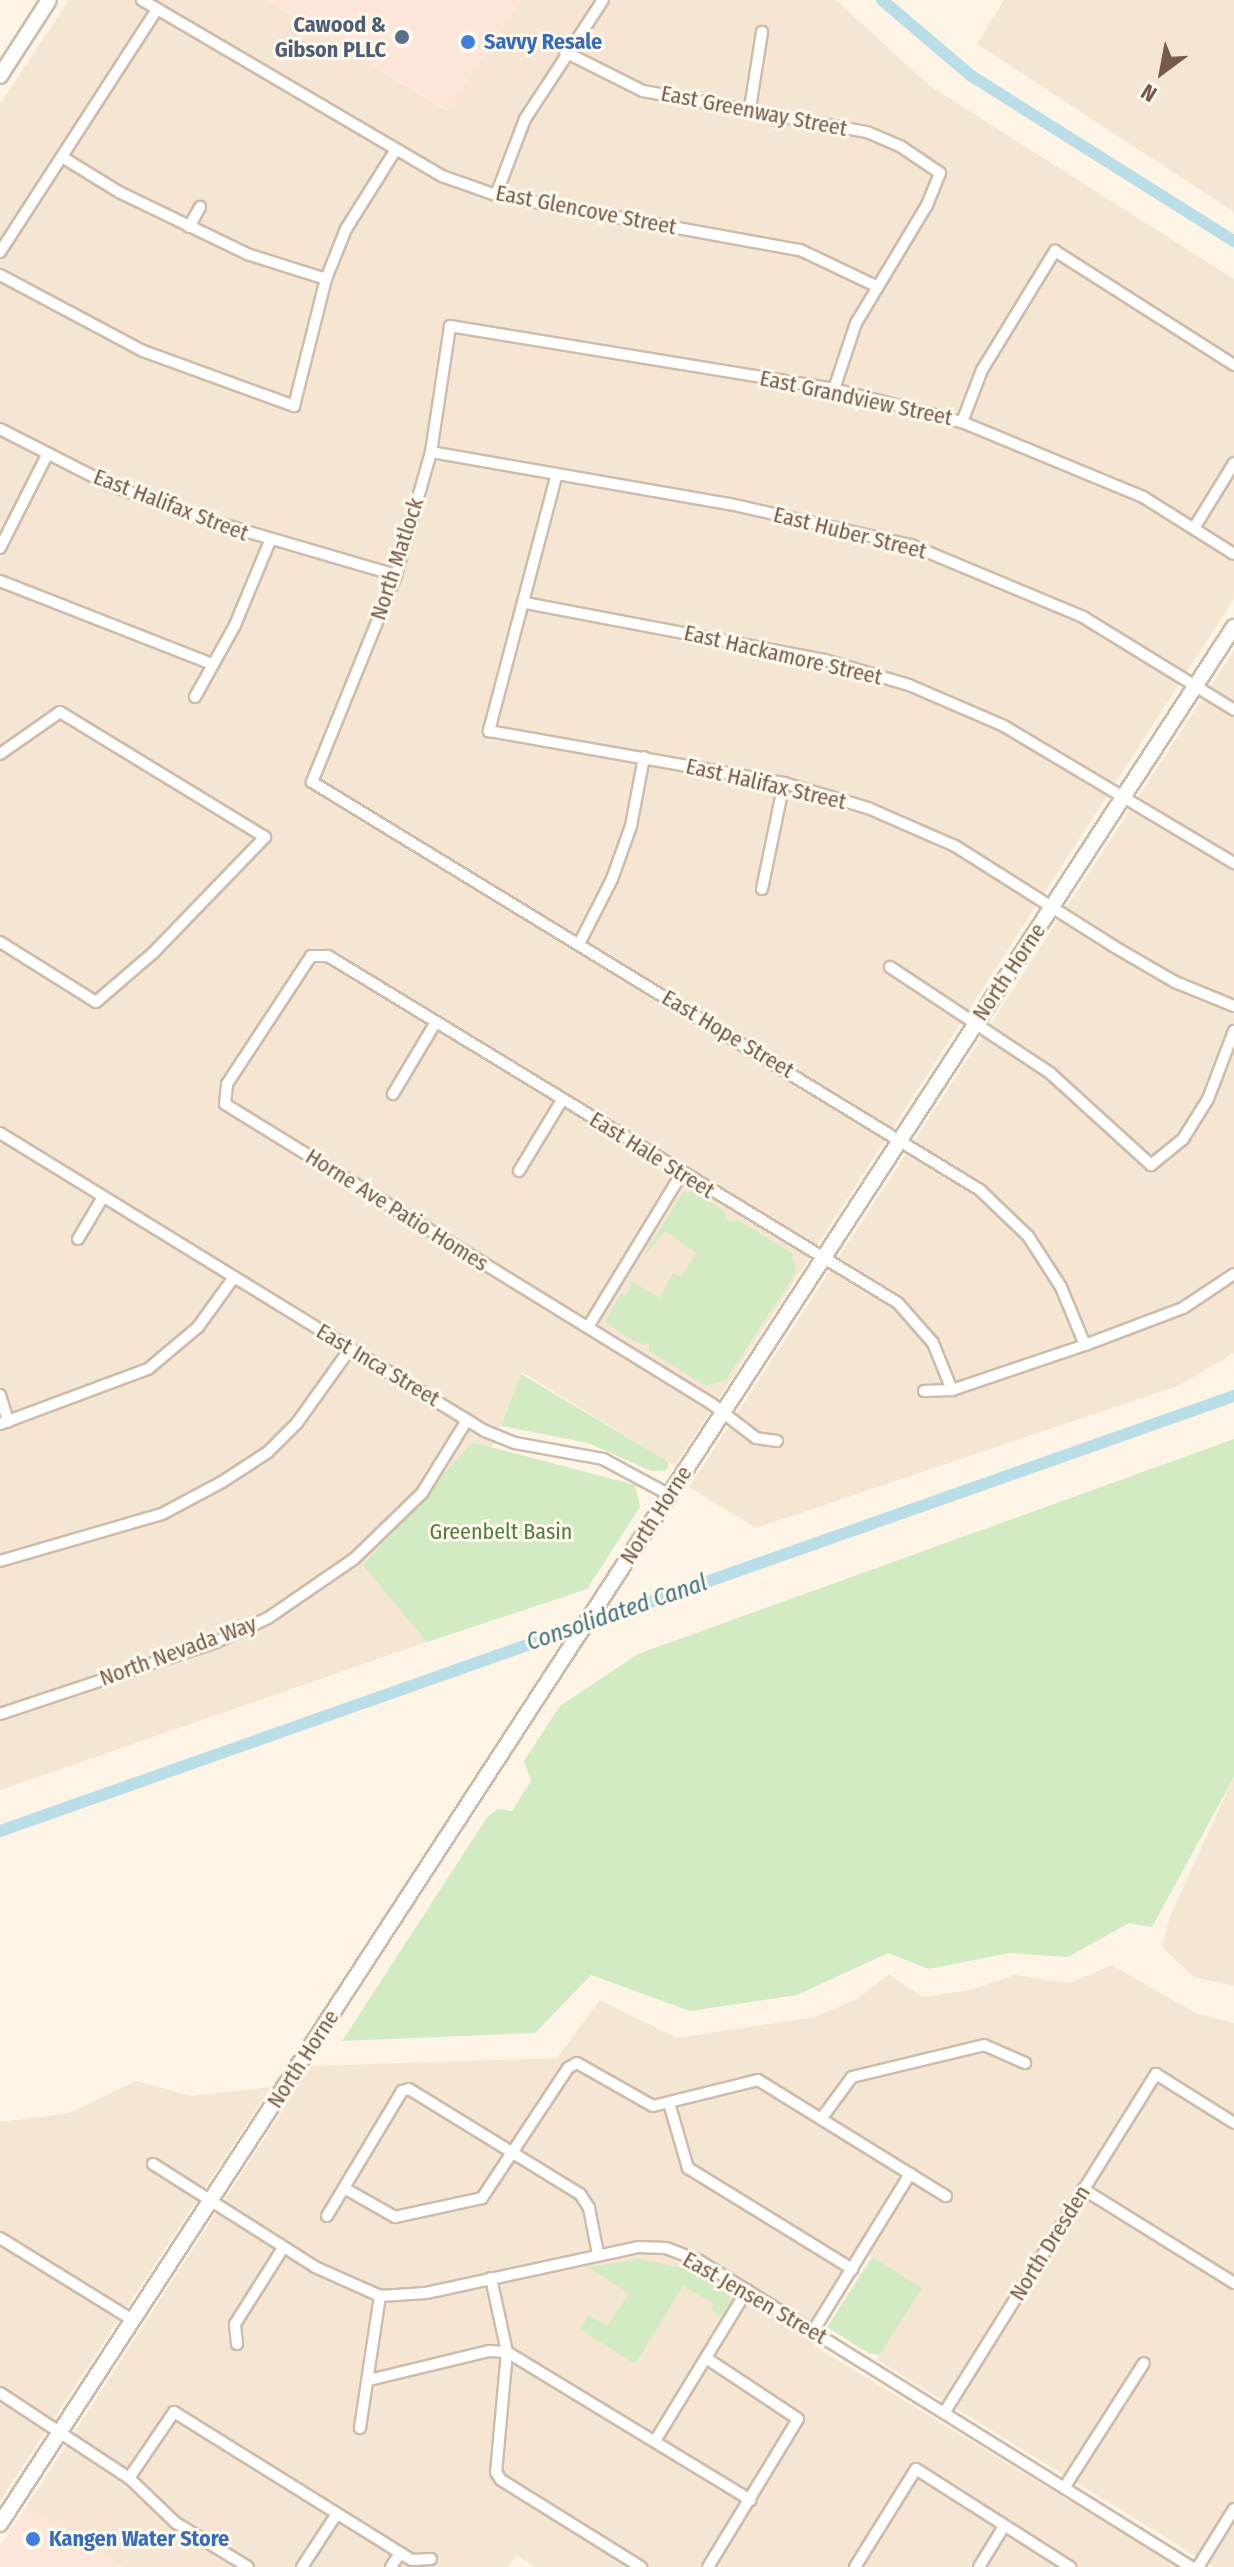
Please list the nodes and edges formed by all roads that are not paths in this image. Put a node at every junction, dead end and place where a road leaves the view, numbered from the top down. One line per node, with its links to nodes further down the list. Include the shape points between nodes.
1 (49, 0): 7 (street)
2 (142, 0): 4 (street, East Glencove Street)
3 (603, 0): 6 (street)
4 (157, 9): 9 (street, East Glencove Street); 10 (street)
5 (762, 32): 8 (street)
6 (565, 52): 8 (street, East Greenway Street, via 643,91); 11 (street, via 525,119)
7 (0, 76)
8 (750, 108): 17 (street, East Greenway Street, via 867,132 940,173)
9 (395, 151): 11 (street, East Glencove Street); 16 (street, via 346,229)
10 (62, 157): 13 (street); 14 (street)
11 (496, 195): 17 (street, East Glencove Street, via 800,250)
12 (200, 207): 13 (street)
13 (189, 227): 16 (street, via 247,254)
14 (0, 252)
15 (0, 275): 16 (street, via 143,351 294,406)
16 (326, 279)
17 (878, 287): 20 (street, via 841,358)
18 (450, 326): 20 (street, East Grandview Street); 23 (street, North Matlock)
19 (1234, 365): 21 (street, via 1055,251 982,370)
20 (834, 389): 21 (street, East Grandview Street)
21 (962, 422): 27 (street, East Grandview Street, via 1070,463)
22 (0, 429): 24 (street, East Halifax Street)
23 (431, 452): 26 (street, East Huber Street); 31 (street, North Matlock)
24 (48, 453): 28 (street, East Halifax Street, via 108,484); 29 (street)
25 (1234, 463): 27 (street)
26 (556, 477): 33 (street); 36 (street, East Huber Street, via 730,504 911,545 1083,617)
27 (1194, 528): 30 (street, East Grandview Street)
28 (270, 541): 31 (street, East Halifax Street); 35 (street, via 235,625)
29 (0, 548)
30 (1234, 554)
31 (396, 575): 41 (street, North Matlock)
32 (0, 581): 35 (street)
33 (526, 603): 40 (street, East Halifax Street, via 489,731); 43 (street, East Hackamore Street, via 825,660 909,685 1004,726)
34 (1234, 627): 36 (street, North Horne)
35 (212, 664): 37 (street)
36 (1196, 685): 38 (street, East Huber Street); 43 (street, North Horne)
37 (195, 697)
38 (1234, 710)
39 (0, 754): 47 (street, via 60,712 265,837 153,953 96,1002)
40 (644, 757): 42 (street, East Halifax Street); 48 (street, via 631,826)
41 (312, 782): 48 (street, East Hope Street)
42 (784, 783): 45 (street); 46 (street, East Halifax Street, via 868,808 955,846)
43 (1124, 797): 44 (street, East Hackamore Street); 46 (street, North Horne)
44 (1234, 863)
45 (762, 889)
46 (1053, 905): 51 (street, East Halifax Street, via 1175,982); 52 (street, North Horne)
47 (0, 942)
48 (579, 944): 58 (street, East Hope Street)
49 (317, 952): 53 (street, East Hale Street); 66 (street, Horne Ave Patio Homes, via 305,962 227,1084 225,1104)
50 (890, 967): 52 (street)
51 (1234, 1006)
52 (976, 1021): 54 (street, via 1062,1082 1151,1165 1183,1139 1200,1112); 58 (street, North Horne)
53 (436, 1022): 55 (street); 56 (street, East Hale Street)
54 (1234, 1031)
55 (393, 1094)
56 (562, 1100): 59 (street); 60 (street, East Hale Street)
57 (0, 1133): 61 (street, East Inca Street)
58 (901, 1137): 63 (street, North Horne); 67 (street, East Hope Street, via 980,1190 1028,1236 1061,1287)
59 (519, 1171)
60 (682, 1173): 63 (street, East Hale Street); 66 (street)
61 (103, 1197): 62 (street); 65 (street, East Inca Street)
62 (78, 1239)
63 (824, 1257): 69 (street, East Hale Street, via 898,1303 933,1343); 72 (street, North Horne)
64 (1234, 1274): 67 (street, via 1183,1308)
65 (234, 1277): 68 (street, East Inca Street); 74 (street, via 198,1327 148,1369)
66 (588, 1327): 72 (street, Horne Ave Patio Homes)
67 (1085, 1345): 69 (street)
68 (350, 1349): 73 (street, East Inca Street); 77 (street, via 297,1423 268,1452 222,1482 162,1514)
69 (952, 1390): 70 (street)
70 (924, 1391)
71 (0, 1395): 74 (street)
72 (721, 1414): 75 (street, Horne Ave Patio Homes, via 756,1438); 76 (street, North Horne)
73 (467, 1420): 76 (street, East Inca Street, via 515,1443 603,1459); 78 (street, North Nevada Way, via 442,1467 394,1521 354,1559 268,1618 216,1642)
74 (4, 1423)
75 (777, 1441)
76 (668, 1494): 89 (street, North Horne)
77 (0, 1561)
78 (0, 1714)
79 (1025, 2063): 81 (street, via 984,2045 852,2077)
80 (669, 2103): 81 (street, via 758,2080); 83 (street, via 653,2106 577,2063 568,2068); 94 (street, via 688,2168)
81 (821, 2119): 85 (street)
82 (1234, 2123): 87 (street, North Dresden, via 1156,2074)
83 (514, 2152): 86 (street, via 482,2198 395,2217); 86 (street, via 409,2089 402,2091); 93 (street, via 580,2194 589,2208)
84 (153, 2164): 89 (street, East Jensen Street)
85 (910, 2174): 88 (street); 94 (street)
86 (344, 2188): 90 (street)
87 (1083, 2189): 96 (street); 107 (street, North Dresden)
88 (946, 2196)
89 (211, 2201): 92 (street, East Jensen Street); 99 (street, North Horne)
90 (327, 2216)
91 (0, 2238): 99 (street)
92 (283, 2248): 98 (street, East Jensen Street); 101 (street, via 235,2324)
93 (598, 2254): 95 (street, East Jensen Street); 97 (street, East Jensen Street, via 666,2248)
94 (852, 2269): 100 (street)
95 (491, 2278): 98 (street, East Jensen Street, via 426,2293); 102 (street)
96 (1234, 2283)
97 (747, 2290): 100 (street, East Jensen Street); 103 (street)
98 (380, 2296): 105 (street)
99 (133, 2320): 109 (street, North Horne)
100 (813, 2331): 107 (street, East Jensen Street)
101 (237, 2344)
102 (507, 2352): 105 (street, via 489,2351); 110 (street); 123 (street, via 496,2472)
103 (706, 2358): 110 (street); 113 (street, via 798,2419)
104 (1144, 2363): 112 (street)
105 (369, 2380): 108 (street)
106 (0, 2393): 109 (street)
107 (944, 2413): 112 (street, East Jensen Street)
108 (360, 2428)
109 (60, 2433): 111 (street); 116 (street, North Horne)
110 (655, 2441): 113 (street)
111 (129, 2478): 115 (street, via 174,2412); 120 (street, via 176,2523)
112 (1064, 2488): 128 (street, East Jensen Street)
113 (750, 2500): 124 (street)
114 (1234, 2509): 129 (street)
115 (336, 2515): 118 (street); 121 (street)
116 (0, 2524)
117 (1004, 2526): 125 (street, via 916,2469); 126 (street); 127 (street)
118 (400, 2553): 119 (street, via 412,2560); 122 (street)
119 (431, 2559)
120 (248, 2567)
121 (302, 2567)
122 (391, 2567)
123 (641, 2567)
124 (708, 2567)
125 (855, 2567)
126 (979, 2567)
127 (1070, 2567)
128 (1191, 2567)
129 (1198, 2567)

